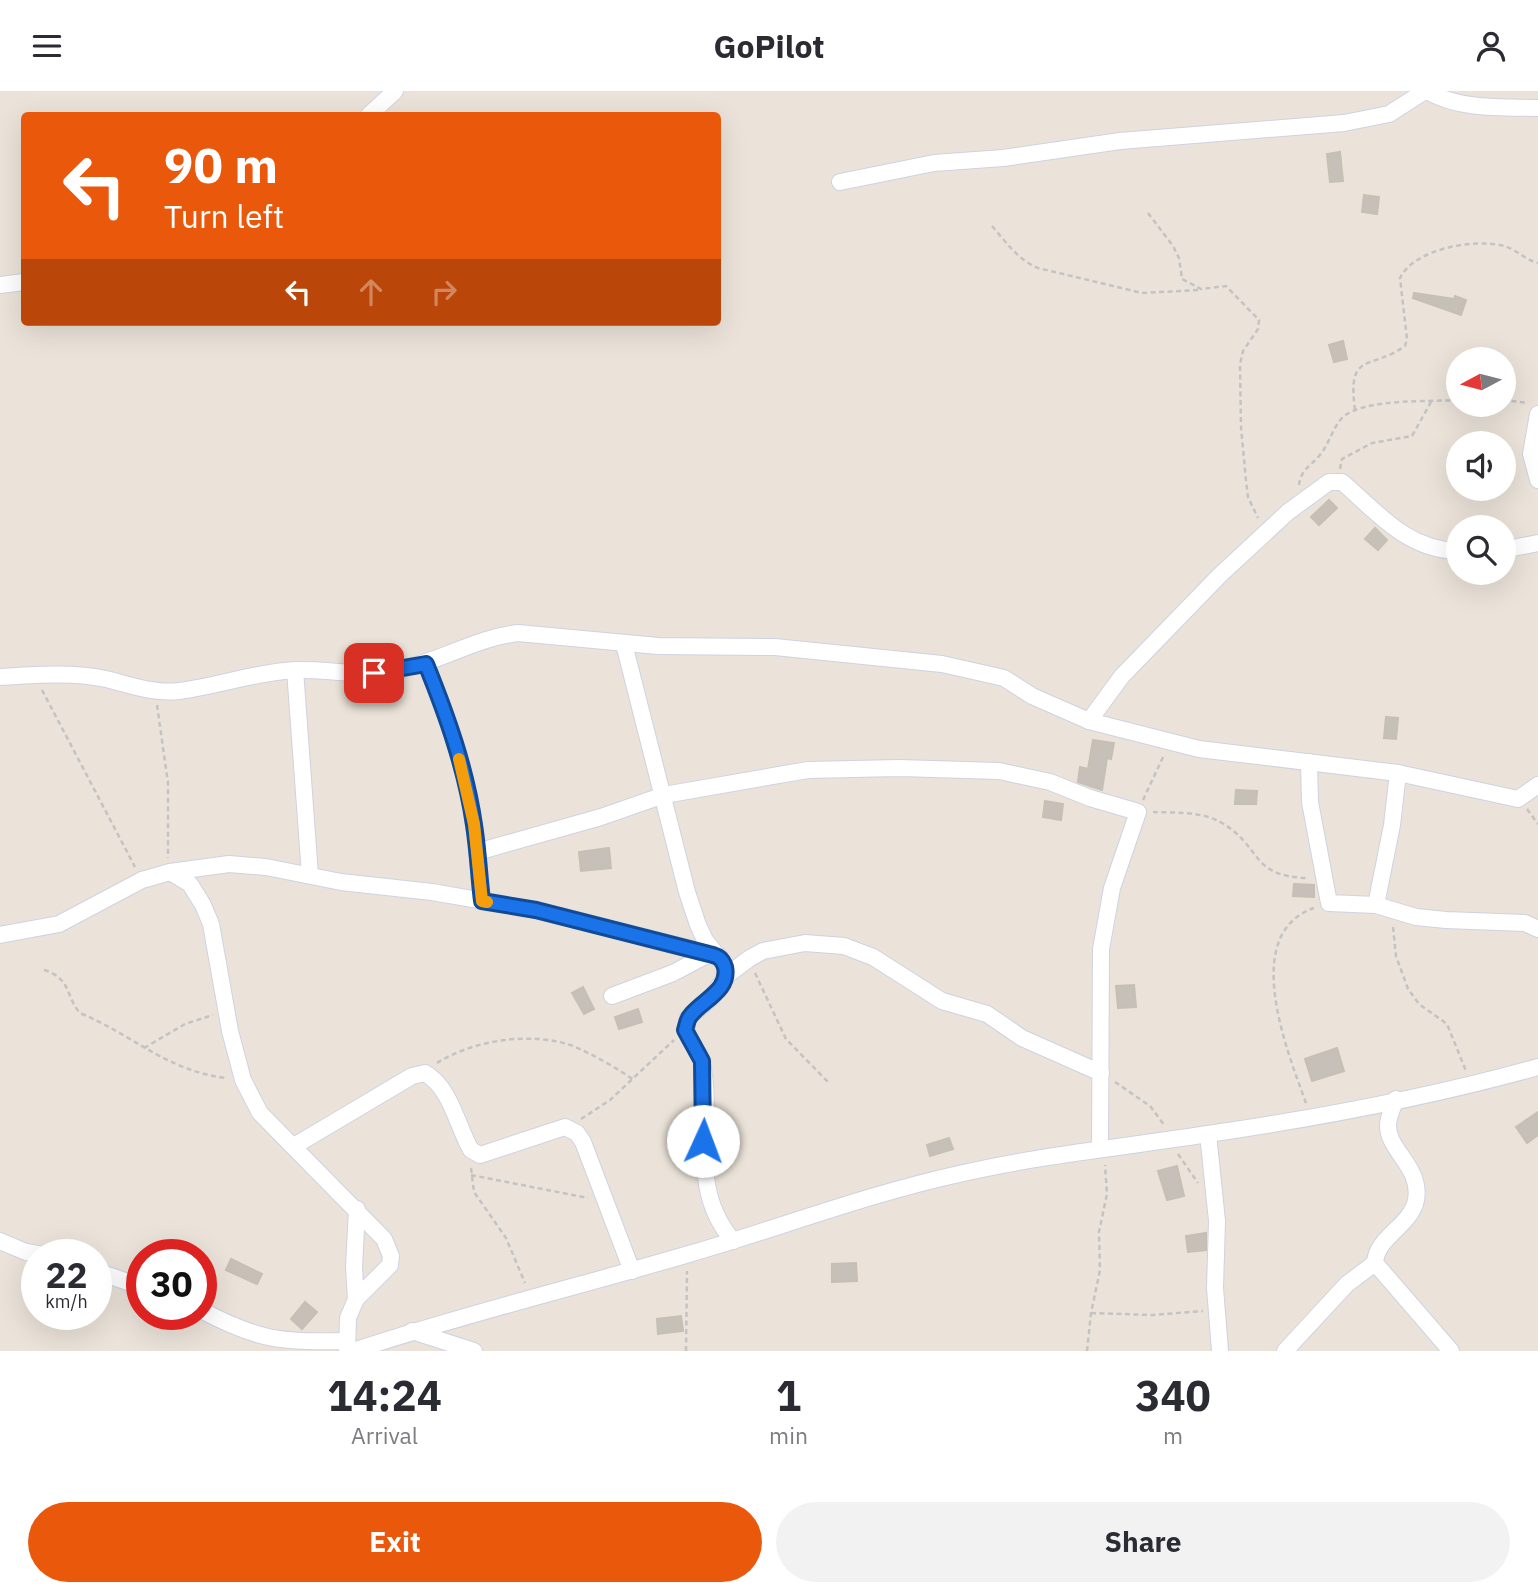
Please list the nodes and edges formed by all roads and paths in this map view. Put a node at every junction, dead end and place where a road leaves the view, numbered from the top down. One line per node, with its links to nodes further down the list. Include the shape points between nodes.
1 (395, 91): 5 (street)
2 (1426, 91): 3 (street); 6 (street, via 1389,114 1344,124 1120,141 934,163)
3 (1444, 95): 4 (street, via 1473,106)
4 (1538, 107)
5 (372, 112)
6 (840, 182)
7 (1148, 213): 12 (path, via 1179,258 1182,279)
8 (992, 226): 12 (path, via 1026,264 1046,271 1142,293)
9 (1538, 263): 17 (path, via 1499,245 1453,247 1416,258 1400,278 1405,346 1359,367 1353,377)
10 (21, 282): 11 (street)
11 (0, 285)
12 (1200, 289): 22 (path, via 1226,286 1259,320 1240,364 1247,489)
13 (1446, 401): 15 (path)
14 (1516, 401): 16 (path)
15 (1431, 402): 17 (path); 20 (path, via 1412,436 1372,443 1342,459)
16 (1538, 404)
17 (1354, 410): 21 (path, via 1302,473)
18 (1538, 414): 19 (street, via 1531,454)
19 (1538, 480)
20 (1342, 482): 21 (street, via 1329,482); 25 (street, via 1402,534 1420,545)
21 (1301, 502): 22 (street)
22 (1262, 538): 32 (street, via 1122,676)
23 (1538, 543): 24 (street)
24 (1516, 547)
25 (1446, 549)
26 (624, 644): 27 (street, via 518,633 468,646); 32 (street, via 775,647 942,664 1004,678); 37 (street)
27 (426, 664): 28 (street, via 356,675); 39 (street, via 462,767)
28 (295, 670): 31 (street, via 179,691); 41 (street)
29 (33, 675): 30 (street); 31 (street, via 70,674); 43 (path)
30 (0, 677)
31 (155, 691): 40 (path, via 168,783)
32 (1089, 721): 33 (street)
33 (1170, 740): 34 (street, via 1199,749); 38 (path)
34 (1309, 762): 35 (street); 42 (street, via 1310,802)
35 (1398, 773): 36 (street, via 1518,799); 46 (street)
36 (1538, 785)
37 (664, 795): 38 (street, via 808,770 964,769 1050,782); 39 (street); 50 (street, via 698,925)
38 (1138, 811): 42 (path, via 1204,816 1229,828 1264,867 1277,874); 60 (street, via 1105,916)
39 (477, 852): 44 (street)
40 (170, 872): 41 (street, via 229,864); 43 (street); 55 (street, via 190,884 203,905)
41 (310, 875): 44 (street)
42 (1323, 879): 45 (street)
43 (142, 880): 49 (street, via 59,924)
44 (482, 901): 50 (street)
45 (1329, 903): 46 (street); 66 (path, via 1303,912 1282,935 1273,990 1278,1020)
46 (1376, 905): 47 (street)
47 (1393, 910): 48 (street, via 1416,917 1525,923); 64 (path, via 1396,955 1408,989 1419,1004 1447,1024)
48 (1538, 929)
49 (0, 935)
50 (714, 955): 53 (street, via 724,964); 54 (street)
51 (750, 958): 53 (street); 60 (street, via 804,943 844,946 873,957 942,1001 987,1014 1022,1038); 63 (path, via 764,999 786,1039)
52 (44, 970): 57 (path, via 59,976 80,1013)
53 (726, 977): 56 (street, via 688,1018)
54 (612, 996)
55 (227, 1013): 57 (path, via 192,1021); 61 (street)
56 (688, 1039): 62 (path, via 667,1044); 78 (street, via 702,1061 709,1193 722,1227)
57 (144, 1048): 61 (path, via 191,1073)
58 (1538, 1068): 64 (street)
59 (425, 1073): 62 (path, via 456,1053 510,1040 540,1040 571,1045); 70 (street, via 412,1076); 72 (street, via 447,1097)
60 (1101, 1073): 69 (path, via 1150,1106); 71 (street)
61 (243, 1080): 70 (street, via 260,1113)
62 (634, 1080): 67 (path)
63 (828, 1082)
64 (1471, 1084): 65 (street)
65 (1396, 1099): 66 (street); 81 (street, via 1388,1125 1413,1173 1416,1202 1379,1249)
66 (1310, 1116): 68 (street)
67 (565, 1127): 72 (street, via 488,1153); 74 (street, via 583,1142)
68 (1208, 1134): 69 (street); 75 (street)
69 (1170, 1139): 71 (street); 75 (path)
70 (294, 1146): 76 (street)
71 (1100, 1148): 78 (street, via 959,1174); 86 (path, via 1108,1175 1107,1194)
72 (471, 1150): 73 (path)
73 (471, 1175): 74 (path); 84 (path, via 474,1192 506,1238)
74 (605, 1200): 82 (street)
75 (1216, 1204): 85 (street)
76 (357, 1209): 83 (street); 83 (street, via 384,1239 391,1256 390,1265)
77 (0, 1241): 79 (street)
78 (733, 1241): 80 (street)
79 (21, 1250)
80 (689, 1254): 82 (street); 91 (path)
81 (1375, 1263): 94 (street, via 1347,1284); 95 (street)
82 (632, 1271): 84 (street)
83 (356, 1299): 89 (street, via 348,1318)
84 (531, 1300): 88 (street)
85 (1215, 1310): 86 (path); 93 (street)
86 (1091, 1313): 92 (path)
87 (217, 1318): 89 (street, via 255,1336)
88 (412, 1331): 89 (street); 90 (street)
89 (349, 1348)
90 (474, 1351)
91 (686, 1351)
92 (1087, 1351)
93 (1220, 1351)
94 (1285, 1351)
95 (1451, 1351)

